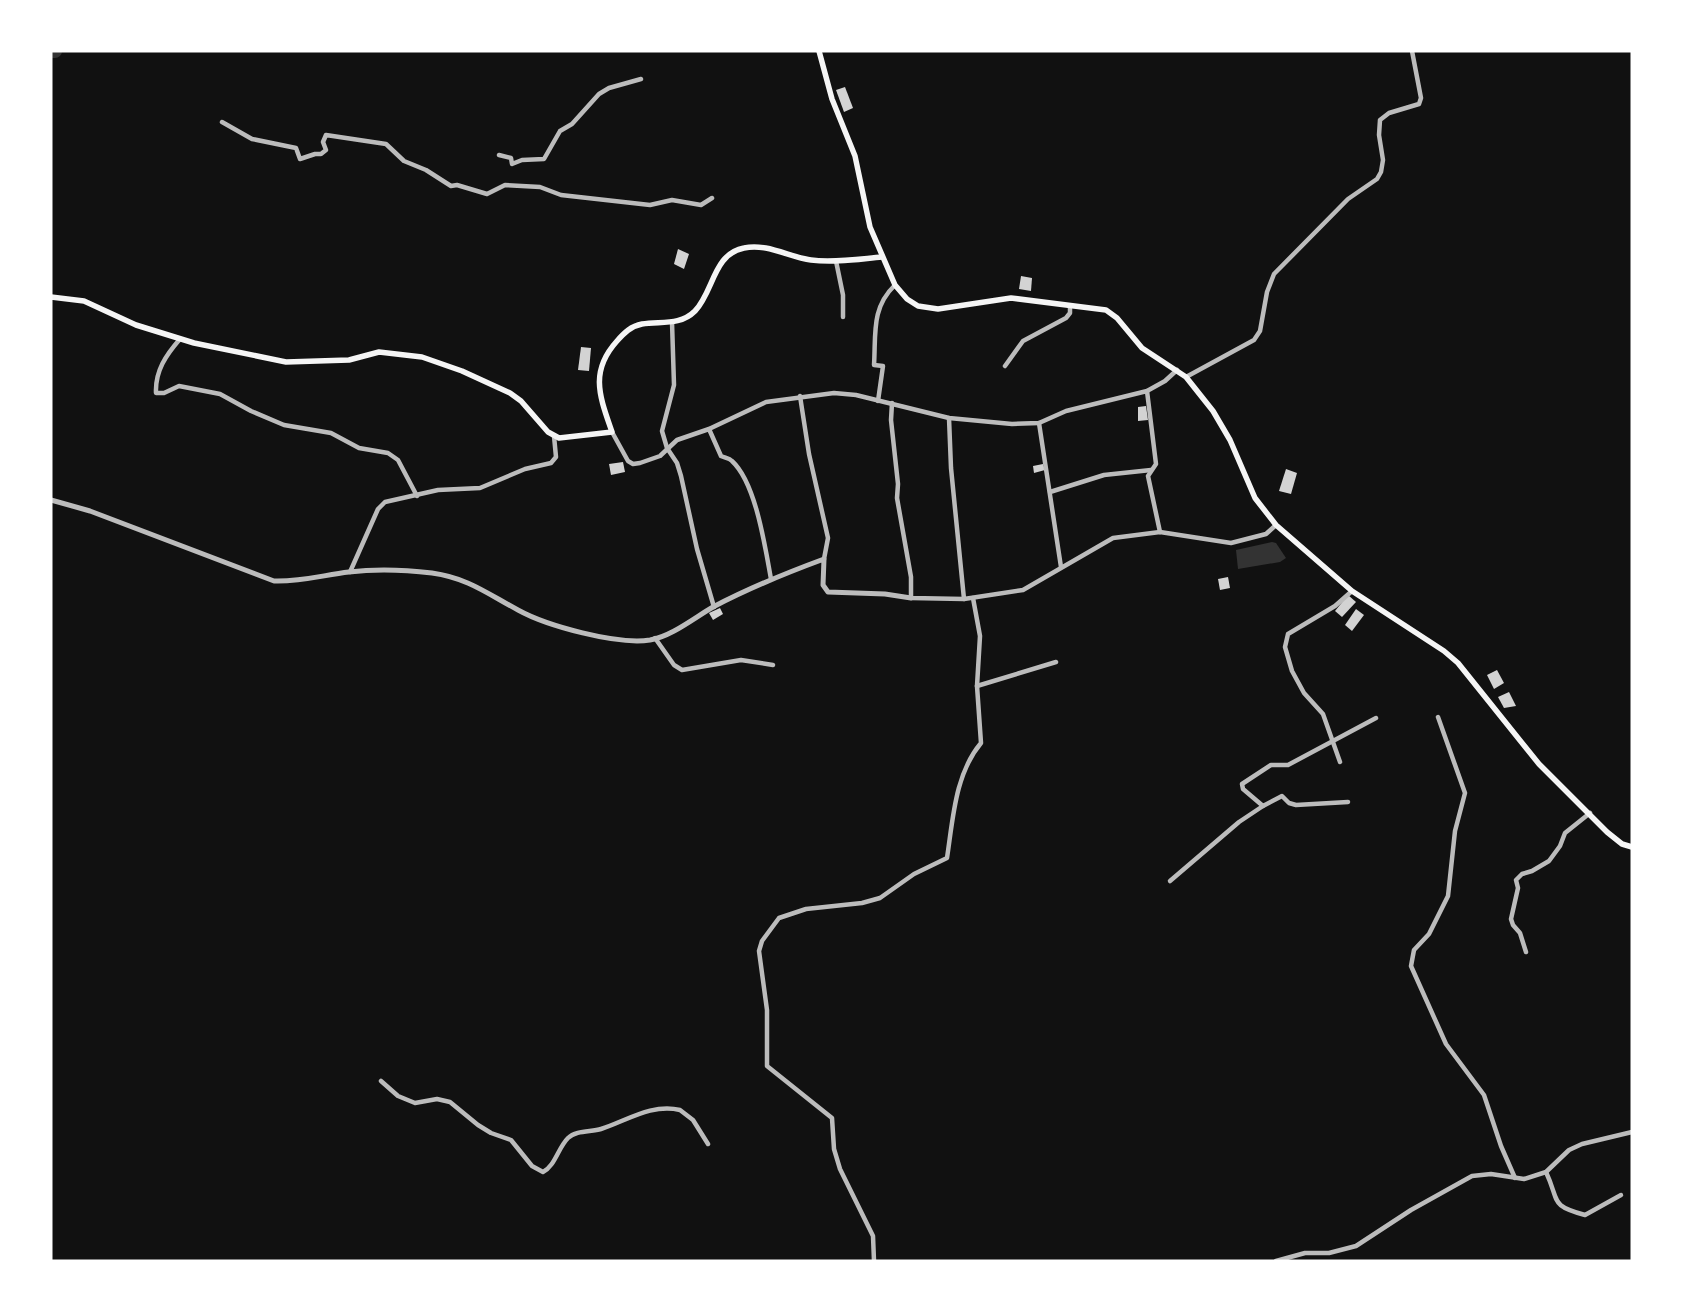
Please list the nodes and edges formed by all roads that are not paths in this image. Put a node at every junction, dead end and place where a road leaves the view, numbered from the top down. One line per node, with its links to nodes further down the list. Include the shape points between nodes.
1 (819, 51): 7 (main road, via 832,99 853,148 870,227)
2 (1412, 51): 17 (street, via 1421,98 1419,104 1389,113 1380,120 1383,160 1377,178 1344,202 1274,274 1260,330 1254,340)
3 (641, 79): 5 (street, via 598,94 572,124 560,131 544,160 522,160 512,164 511,158)
4 (222, 122): 6 (street, via 252,139 296,148 300,159 326,150 323,142 326,135 386,144 404,161 451,186 487,194 509,185 540,187 561,195 650,205 672,200 701,204)
5 (499, 155)
6 (712, 198)
7 (882, 257): 8 (main road); 9 (main road)
8 (836, 261): 12 (street, via 843,295); 13 (main road, via 802,259 754,247 739,249 724,259 696,310 680,321)
9 (895, 285): 11 (main road, via 906,299 929,308 944,309 1011,298); 20 (street, via 882,297 877,316 874,365 883,366)
10 (51, 297): 14 (main road, via 84,301 136,325)
11 (1070, 306): 15 (street, via 1066,318 1023,341); 16 (main road, via 1106,310 1142,348)
12 (843, 317)
13 (672, 322): 25 (main road, via 641,324 632,328 605,356 599,395); 27 (street, via 674,385 662,431)
14 (180, 339): 26 (main road, via 292,362 349,360 379,352 422,357 510,393 531,410); 30 (street, via 162,363 156,393 179,386 220,394 284,425 330,433 359,448 392,454)
15 (1005, 366)
16 (1177, 370): 17 (main road); 18 (street)
17 (1186, 377): 32 (main road, via 1213,411 1230,440 1255,498)
18 (1148, 391): 23 (street, via 1066,411); 28 (street, via 1156,464)
19 (800, 396): 20 (street, via 834,393); 24 (street, via 757,405); 34 (street, via 828,538)
20 (878, 401): 21 (street)
21 (892, 403): 22 (street); 39 (street, via 897,498 911,577)
22 (949, 418): 23 (street); 41 (street)
23 (1039, 423): 29 (street)
24 (709, 429): 27 (street, via 677,440); 37 (street, via 722,456 735,464 747,487 761,524)
25 (612, 432): 26 (main road, via 563,439); 27 (street, via 633,464 657,459)
26 (554, 436): 30 (street, via 556,457 551,463 525,469 480,488 438,490)
27 (667, 448): 42 (street, via 679,469)
28 (1152, 470): 29 (street, via 1104,475); 33 (street, via 1148,476)
29 (1050, 492): 35 (street)
30 (417, 496): 36 (street, via 389,500 381,505)
31 (51, 500): 36 (street, via 90,511 274,581)
32 (1276, 525): 33 (street, via 1266,534 1231,543); 38 (main road)
33 (1160, 532): 35 (street, via 1113,538)
34 (824, 559): 37 (street); 39 (street, via 823,585 828,592)
35 (1061, 567): 40 (street, via 1023,590)
36 (350, 572): 43 (street, via 433,574 483,588 519,611 558,627 631,641)
37 (771, 578): 42 (street)
38 (1352, 591): 49 (street, via 1324,614 1294,630 1285,640 1292,671 1304,693 1323,714); 53 (main road, via 1458,663 1529,752)
39 (911, 598): 41 (street)
40 (973, 598): 41 (street); 46 (street, via 980,636)
41 (964, 599)
42 (714, 607): 43 (street)
43 (655, 638): 45 (street, via 674,665 682,670 741,660)
44 (1056, 662): 46 (street)
45 (772, 665)
46 (977, 686): 63 (street, via 980,743 969,757 961,777 947,858 914,874 880,898 806,909 780,918 759,951 767,1010 767,1066 832,1118 834,1149 840,1169 874,1236)
47 (1438, 717): 61 (street, via 1465,793 1455,831 1448,896 1429,934 1414,950 1411,966 1446,1044 1484,1095)
48 (1376, 718): 49 (street)
49 (1332, 742): 50 (street); 52 (street, via 1288,765 1271,765 1242,784 1243,789)
50 (1340, 762)
51 (1348, 802): 52 (street, via 1296,805 1282,796)
52 (1263, 806): 55 (street, via 1239,822)
53 (1590, 813): 54 (main road, via 1616,840); 56 (street, via 1565,833 1549,862 1516,880 1518,888 1511,919)
54 (1632, 847)
55 (1170, 881)
56 (1526, 952)
57 (381, 1081): 59 (street, via 398,1096 415,1103 437,1099 450,1102 484,1129 511,1140 532,1166 542,1172 573,1134 600,1129 642,1113 680,1110 692,1120)
58 (1632, 1132): 60 (street, via 1569,1150)
59 (708, 1144)
60 (1546, 1172): 61 (street, via 1524,1179); 62 (street, via 1556,1202 1563,1209 1585,1215)
61 (1515, 1178): 64 (street, via 1491,1174 1472,1176 1356,1246 1329,1253 1305,1252)
62 (1621, 1196)
63 (874, 1261)
64 (1276, 1261)

